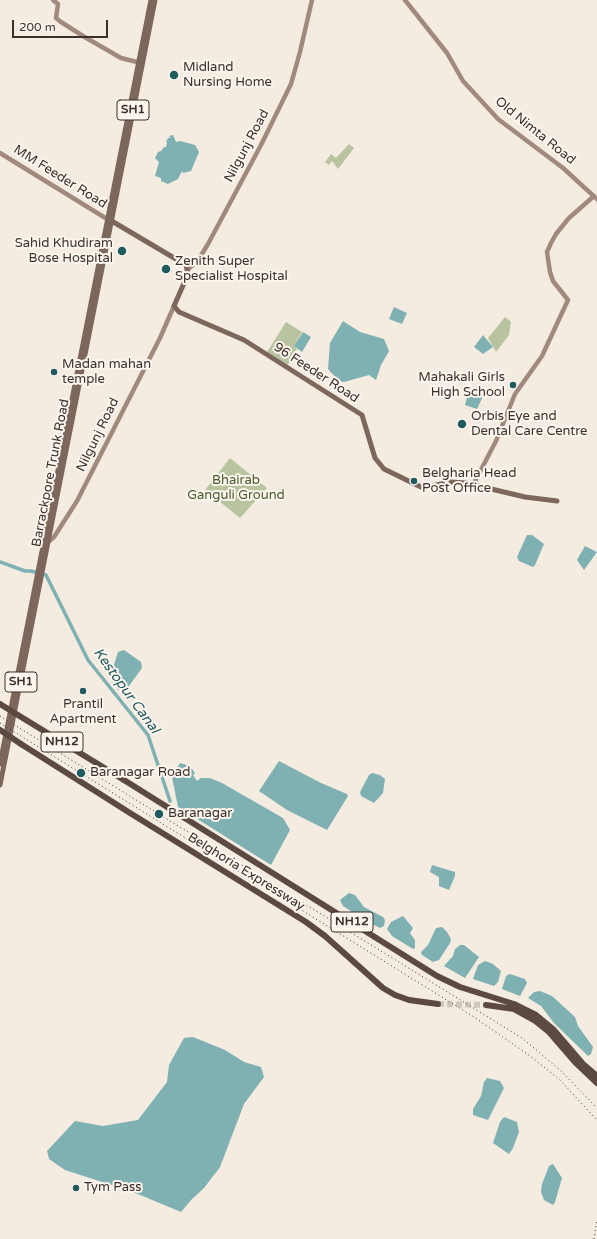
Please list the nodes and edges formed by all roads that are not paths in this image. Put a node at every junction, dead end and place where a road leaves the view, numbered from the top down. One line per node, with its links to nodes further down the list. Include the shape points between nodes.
1 (53, 0): 6 (street, via 58,4 56,18 61,22 121,58)
2 (151, 0): 6 (main road, Barrackpore Trunk Road / SH1)
3 (155, 0): 6 (main road, Barrackpore Trunk Road / SH1)
4 (312, 0): 10 (street, Nilgunj Road, via 290,84 261,145 208,244 197,262)
5 (405, 0): 8 (street, Old Nimta Road, via 447,53 463,81 498,119 562,168)
6 (141, 63): 9 (main road, Barrackpore Trunk Road / SH1)
7 (0, 153): 9 (street, MM Feeder Road)
8 (596, 198): 12 (street, via 565,223 547,252 553,281 568,300 542,356 515,394 496,441)
9 (110, 220): 10 (main road, via 181,262); 14 (main road, Barrackpore Trunk Road / SH1)
10 (188, 269): 11 (main road)
11 (174, 306): 12 (main road, 96 Feeder Road, via 179,312 244,340 362,415 377,462 390,473 423,488 450,482); 14 (street, Nilgunj Road, via 77,501 54,537)
12 (473, 485): 13 (main road, 96 Feeder Road)
13 (556, 501)
14 (45, 544): 15 (main road, Barrackpore Trunk Road / SH1)
15 (39, 577): 18 (main road, Barrackpore Trunk Road / SH1); 19 (main road, Barrackpore Trunk Road / SH1)
16 (0, 704): 22 (highway, Belghoria Expressway / NH12, bridge, via 176,811 437,976 460,987 514,1004)
17 (0, 730): 20 (highway, Belghoria Expressway / NH12, bridge, via 306,922 383,988 409,1000)
18 (0, 764)
19 (0, 785)
20 (438, 1004)
21 (486, 1005): 22 (highway, Belghoria Expressway / NH12, via 514,1009)
22 (535, 1017): 23 (highway, Belghoria Expressway / NH12, via 553,1029 583,1064); 24 (highway, Belghoria Expressway / NH12)
23 (597, 1076)
24 (597, 1082)

